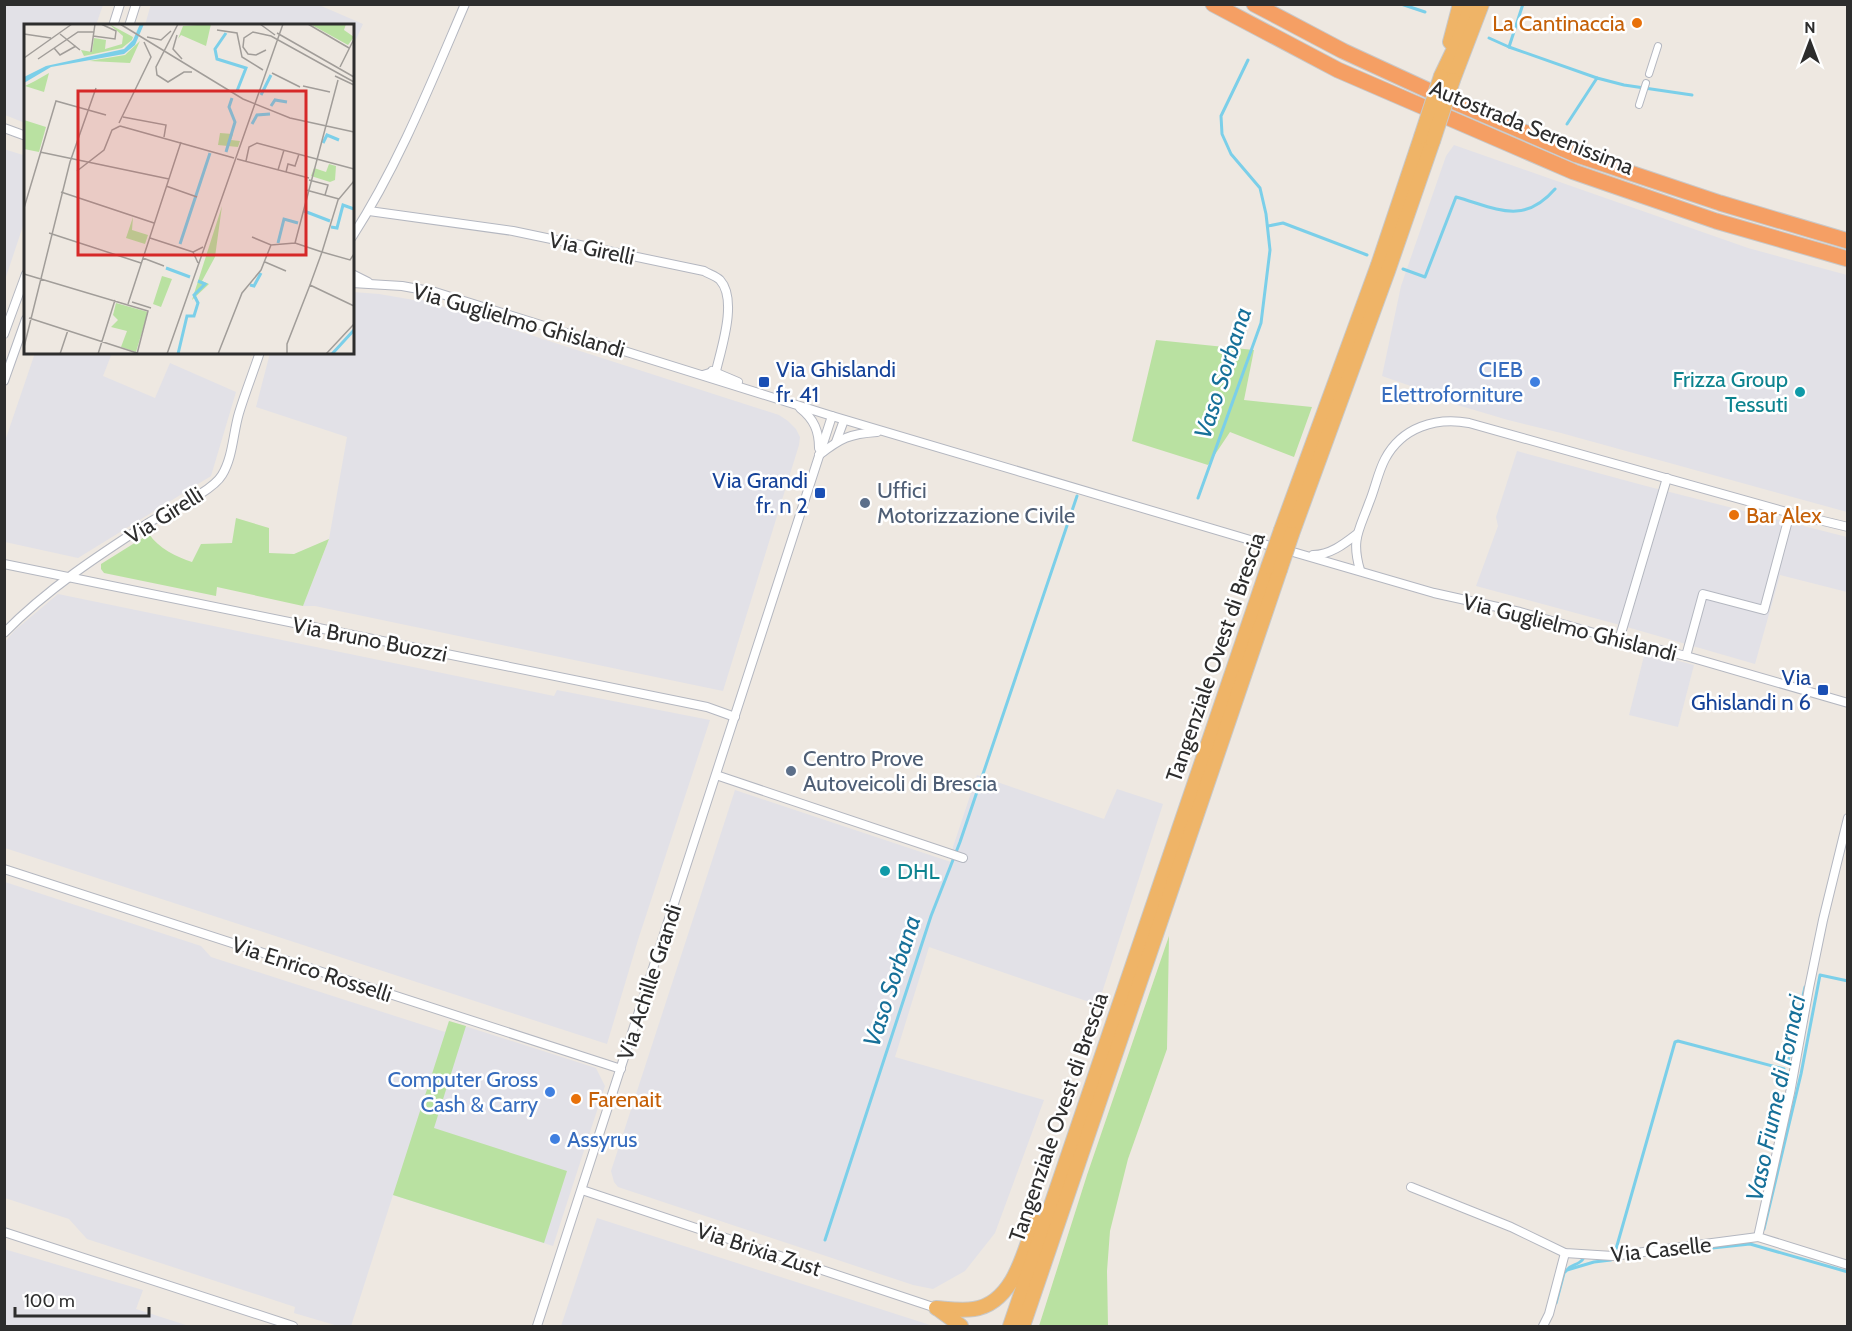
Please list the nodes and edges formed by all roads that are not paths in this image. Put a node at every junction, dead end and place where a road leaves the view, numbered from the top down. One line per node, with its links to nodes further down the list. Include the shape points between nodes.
1 (120, 4): 10 (street)
2 (136, 4): 11 (street)
3 (465, 4): 19 (street)
4 (1213, 4): 22 (highway, Autostrada Serenissima, via 1338,70 1574,172 1716,221)
5 (1254, 4): 21 (highway, Autostrada Serenissima, via 1343,51 1576,155)
6 (1460, 4): 14 (highway)
7 (1472, 4): 14 (highway, Tangenziale Ovest di Brescia)
8 (1482, 4): 14 (highway, Tangenziale Ovest di Brescia)
9 (1492, 4): 14 (highway)
10 (114, 24)
11 (130, 24)
12 (1658, 46): 13 (street)
13 (1649, 74)
14 (1451, 75): 49 (highway, Tangenziale Ovest di Brescia, bridge, via 1378,265)
15 (1646, 83): 16 (street)
16 (1639, 105)
17 (4, 128): 18 (street)
18 (24, 135)
19 (369, 211): 20 (street); 31 (street, Via Girelli, via 513,231 715,276 726,290 728,306)
20 (354, 234)
21 (1848, 241)
22 (1848, 259)
23 (354, 275): 26 (street, Via Guglielmo Ghislandi)
24 (24, 279): 28 (street)
25 (354, 283): 26 (street, Via Guglielmo Ghislandi)
26 (371, 283): 30 (street, Via Guglielmo Ghislandi, via 435,292)
27 (24, 325): 33 (street)
28 (4, 334)
29 (259, 354): 51 (street, Via Girelli, via 223,474 215,484)
30 (664, 364): 31 (street, Via Guglielmo Ghislandi); 32 (street, Via Guglielmo Ghislandi)
31 (716, 371): 32 (street); 34 (street, Via Guglielmo Ghislandi)
32 (701, 375): 34 (street, Via Guglielmo Ghislandi)
33 (4, 381)
34 (763, 394): 35 (street, Via Guglielmo Ghislandi)
35 (794, 405): 36 (street, Via Guglielmo Ghislandi); 40 (street, Via Achille Grandi, via 811,417 818,432)
36 (832, 416): 37 (street, Via Guglielmo Ghislandi); 40 (street, Via Achille Grandi)
37 (843, 420): 38 (street, Via Guglielmo Ghislandi); 39 (street)
38 (883, 431): 39 (street, via 854,434); 45 (street, Via Guglielmo Ghislandi)
39 (836, 442): 40 (street)
40 (819, 455): 56 (street, Via Achille Grandi)
41 (1667, 478): 42 (street); 44 (street, via 1469,423 1424,424 1397,443 1385,459); 53 (street)
42 (1790, 513): 43 (street); 54 (street, via 1764,610 1703,594)
43 (1848, 527)
44 (1357, 534): 47 (street, via 1334,550); 50 (street, via 1355,554)
45 (1267, 545)
46 (1293, 552): 47 (street, Via Guglielmo Ghislandi)
47 (1303, 555): 50 (street, Via Guglielmo Ghislandi)
48 (4, 564): 51 (street, Via Bruno Buozzi)
49 (1274, 568): 62 (highway, Tangenziale Ovest di Brescia); 74 (highway, Tangenziale Ovest di Brescia)
50 (1360, 570): 53 (street, Via Guglielmo Ghislandi)
51 (68, 578): 52 (street, Via Girelli); 56 (street, Via Bruno Buozzi, via 696,705)
52 (4, 633)
53 (1620, 640): 54 (street, Via Guglielmo Ghislandi)
54 (1686, 657): 55 (street, Via Guglielmo Ghislandi)
55 (1848, 703)
56 (735, 717): 57 (street, Via Achille Grandi)
57 (716, 775): 59 (street); 61 (street, Via Achille Grandi)
58 (1848, 818): 66 (street, via 1823,920)
59 (963, 858)
60 (4, 869): 61 (street, Via Enrico Rosselli)
61 (621, 1069): 64 (street, Via Achille Grandi)
62 (1067, 1155): 69 (highway, via 1050,1181 1019,1267 1000,1297 976,1309); 73 (highway, Tangenziale Ovest di Brescia)
63 (1411, 1187): 67 (street, Via Caselle)
64 (582, 1190): 69 (street, Via Brixia Zust); 71 (street, Via Achille Grandi)
65 (4, 1232): 70 (street)
66 (1758, 1237): 67 (street, Via Caselle, via 1613,1256); 68 (street)
67 (1565, 1253): 75 (street)
68 (1848, 1265)
69 (936, 1308): 72 (highway)
70 (293, 1326)
71 (537, 1326)
72 (961, 1326)
73 (1010, 1326)
74 (1023, 1326)
75 (1543, 1326)

